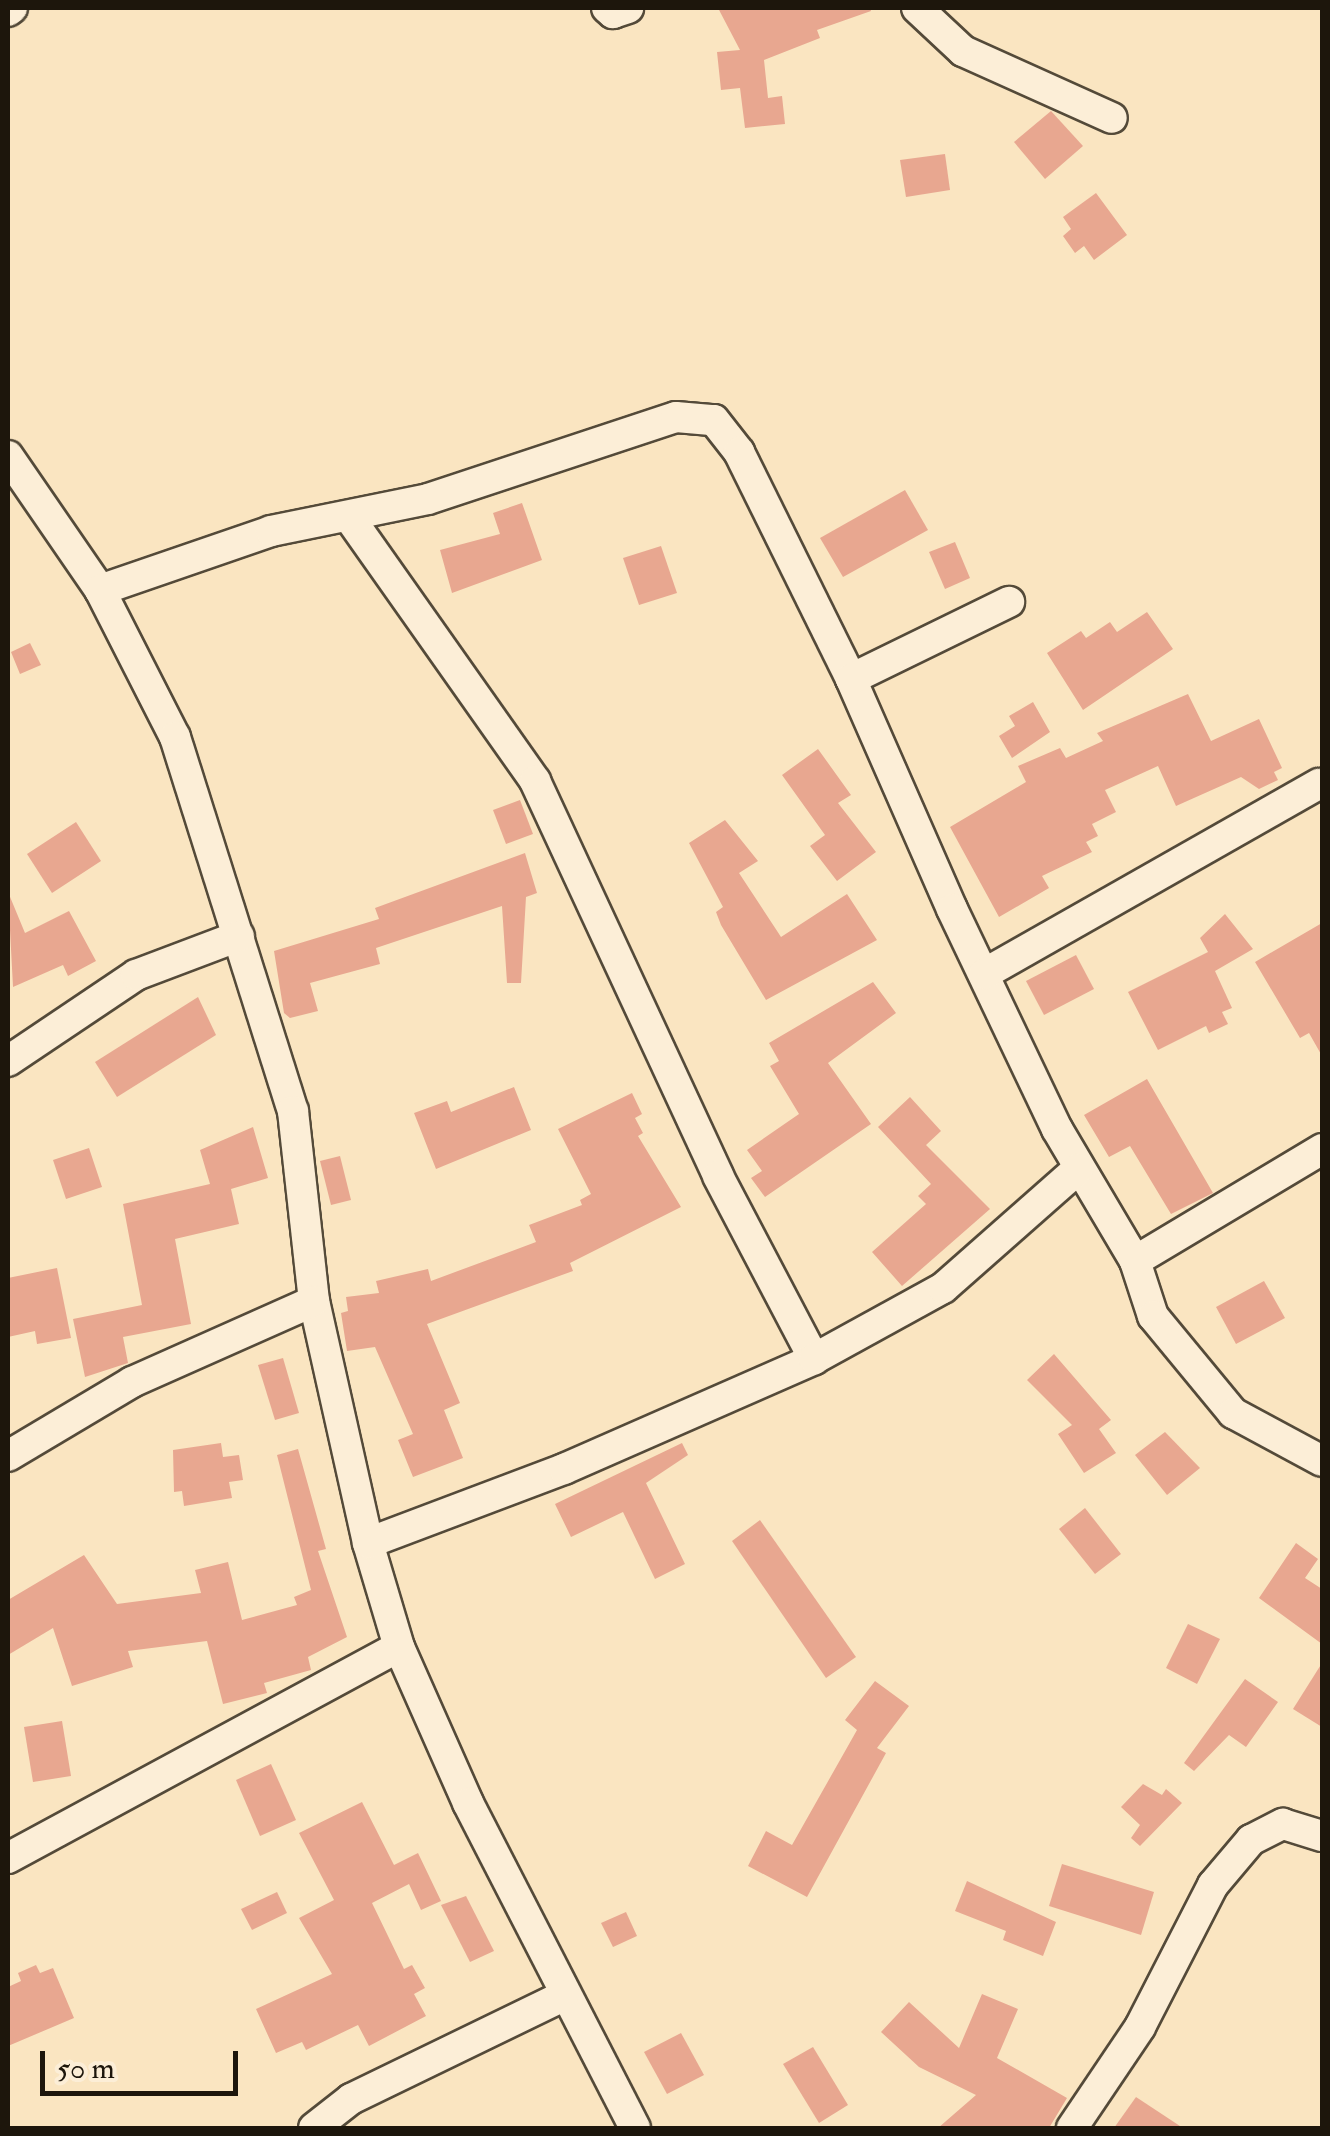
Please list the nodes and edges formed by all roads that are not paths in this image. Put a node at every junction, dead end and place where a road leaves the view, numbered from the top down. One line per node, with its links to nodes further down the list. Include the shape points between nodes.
1 (607, 8): 2 (street)
2 (628, 8)
3 (917, 8): 4 (street, via 963,52)
4 (1112, 118)
5 (8, 456): 7 (street)
6 (349, 517): 7 (street, via 271,531); 9 (street, via 428,499 676,417 714,420 739,452); 18 (street, via 534,781 718,1176)
7 (100, 590): 11 (street, via 175,737)
8 (1008, 602): 9 (street)
9 (851, 679): 12 (street)
10 (1319, 784): 12 (street)
11 (238, 936): 13 (street, via 136,975); 17 (street, via 293,1111)
12 (984, 974): 15 (street)
13 (8, 1061)
14 (1322, 1149): 16 (street)
15 (1078, 1169): 16 (street); 18 (street, via 943,1288)
16 (1135, 1261): 20 (street, via 1153,1316 1233,1413)
17 (314, 1301): 19 (street, via 132,1382); 21 (street)
18 (814, 1358): 21 (street, via 564,1469)
19 (8, 1456)
20 (1322, 1461)
21 (368, 1543): 22 (street)
22 (399, 1647): 24 (street); 25 (street)
23 (1322, 1836): 28 (street, via 1282,1824 1251,1840 1213,1885 1140,2027)
24 (8, 1858)
25 (563, 1996): 26 (street, via 351,2099); 27 (street)
26 (314, 2128)
27 (635, 2128)
28 (1072, 2128)

